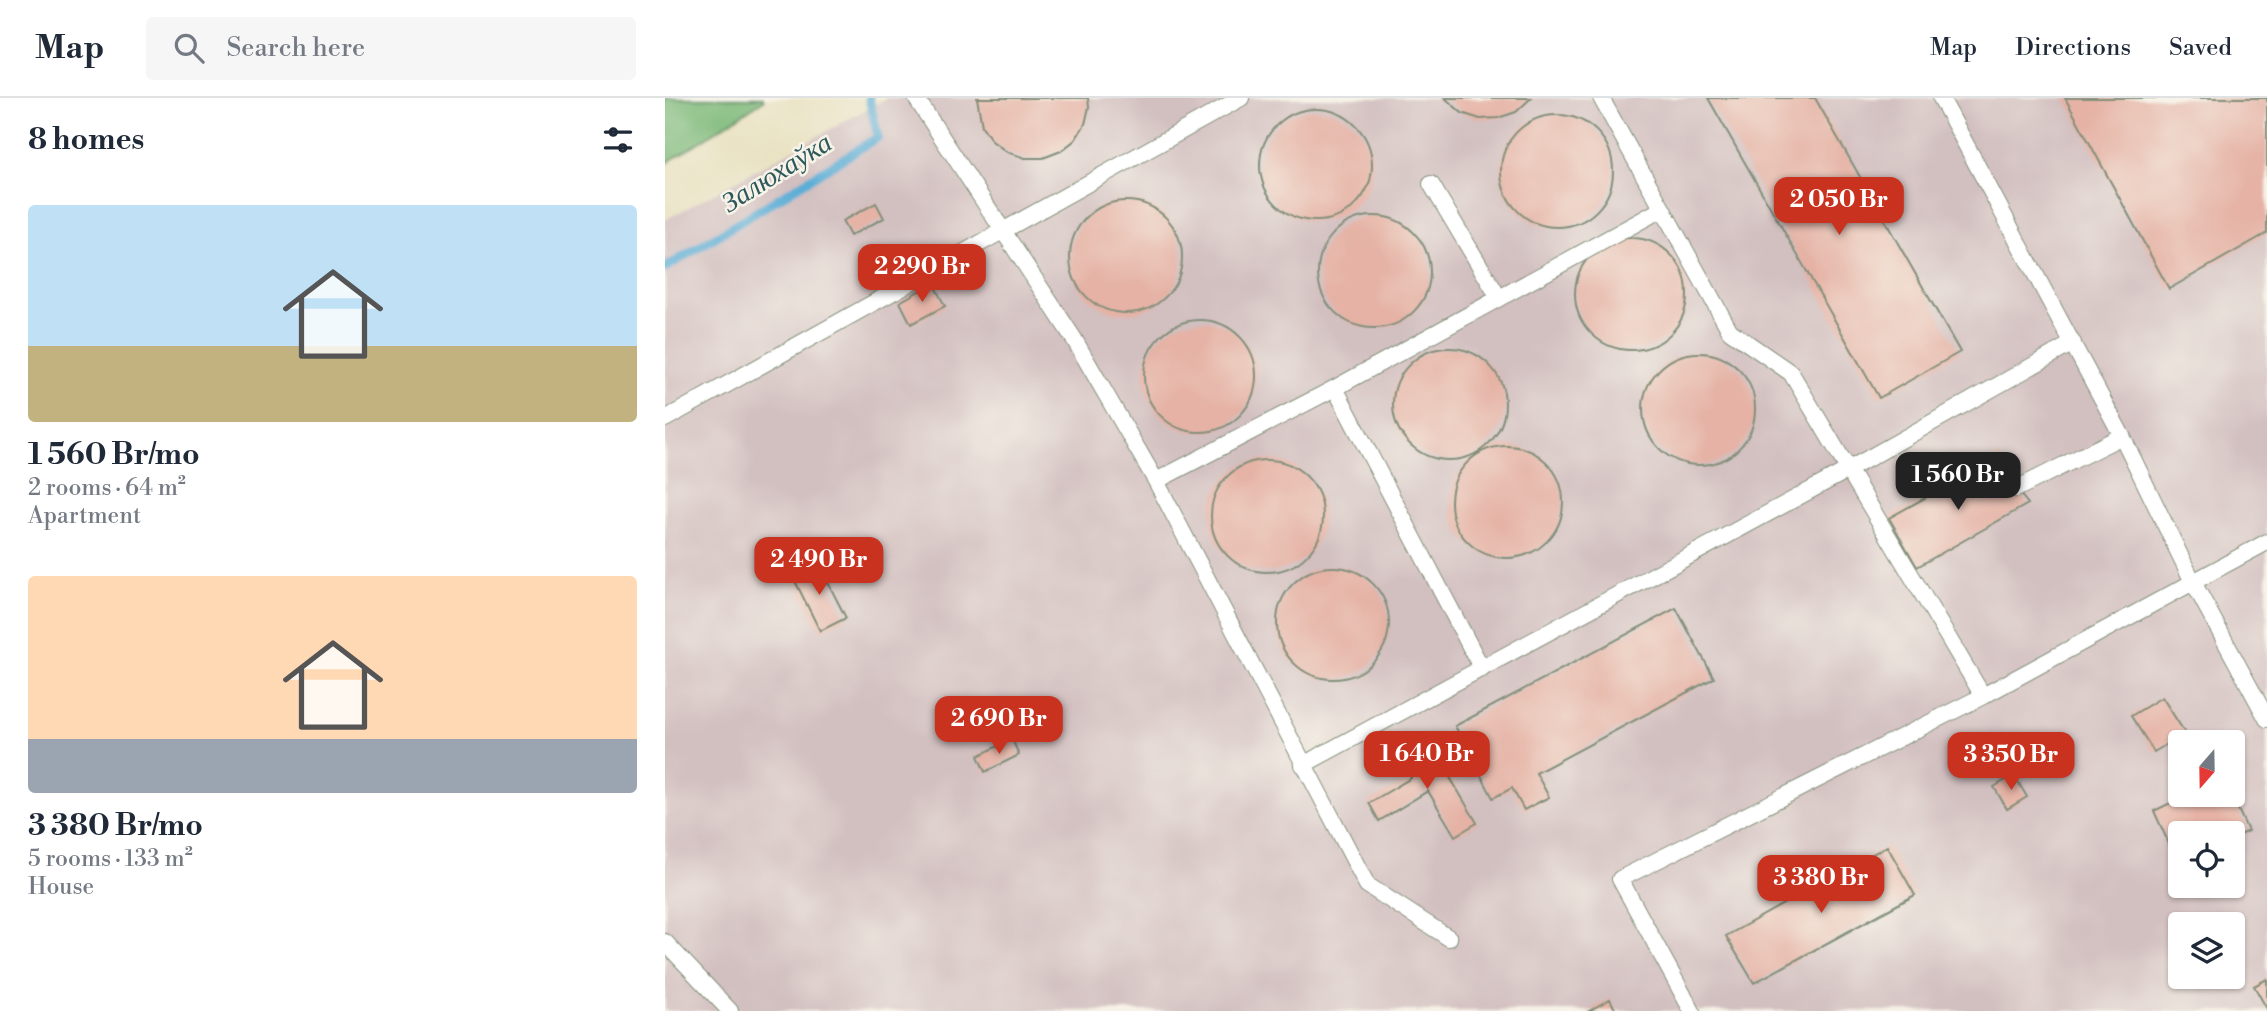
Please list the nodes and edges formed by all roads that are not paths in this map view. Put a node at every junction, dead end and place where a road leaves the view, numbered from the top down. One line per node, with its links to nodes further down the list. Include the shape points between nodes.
1 (916, 98): 7 (lane)
2 (1241, 98): 7 (lane)
3 (1601, 98): 6 (lane)
4 (1941, 98): 9 (lane)
5 (1431, 184): 8 (lane)
6 (1662, 209): 8 (lane); 13 (lane, via 1730,331 1791,373)
7 (1003, 229): 11 (lane); 14 (lane, via 1075,339)
8 (1499, 298): 10 (lane)
9 (2073, 343): 12 (lane); 13 (lane)
10 (1335, 388): 14 (lane); 18 (lane)
11 (665, 419)
12 (2122, 436): 15 (lane); 17 (lane)
13 (1846, 471): 18 (lane); 19 (lane)
14 (1156, 481): 21 (lane)
15 (2016, 489)
16 (2267, 542): 17 (lane)
17 (2192, 580): 19 (lane); 20 (lane)
18 (1482, 669): 21 (lane)
19 (1983, 696): 25 (lane, via 1620,879)
20 (2267, 719)
21 (1303, 765): 22 (lane, via 1367,885)
22 (1449, 938)
23 (665, 942): 24 (lane)
24 (730, 1011)
25 (1692, 1011)

